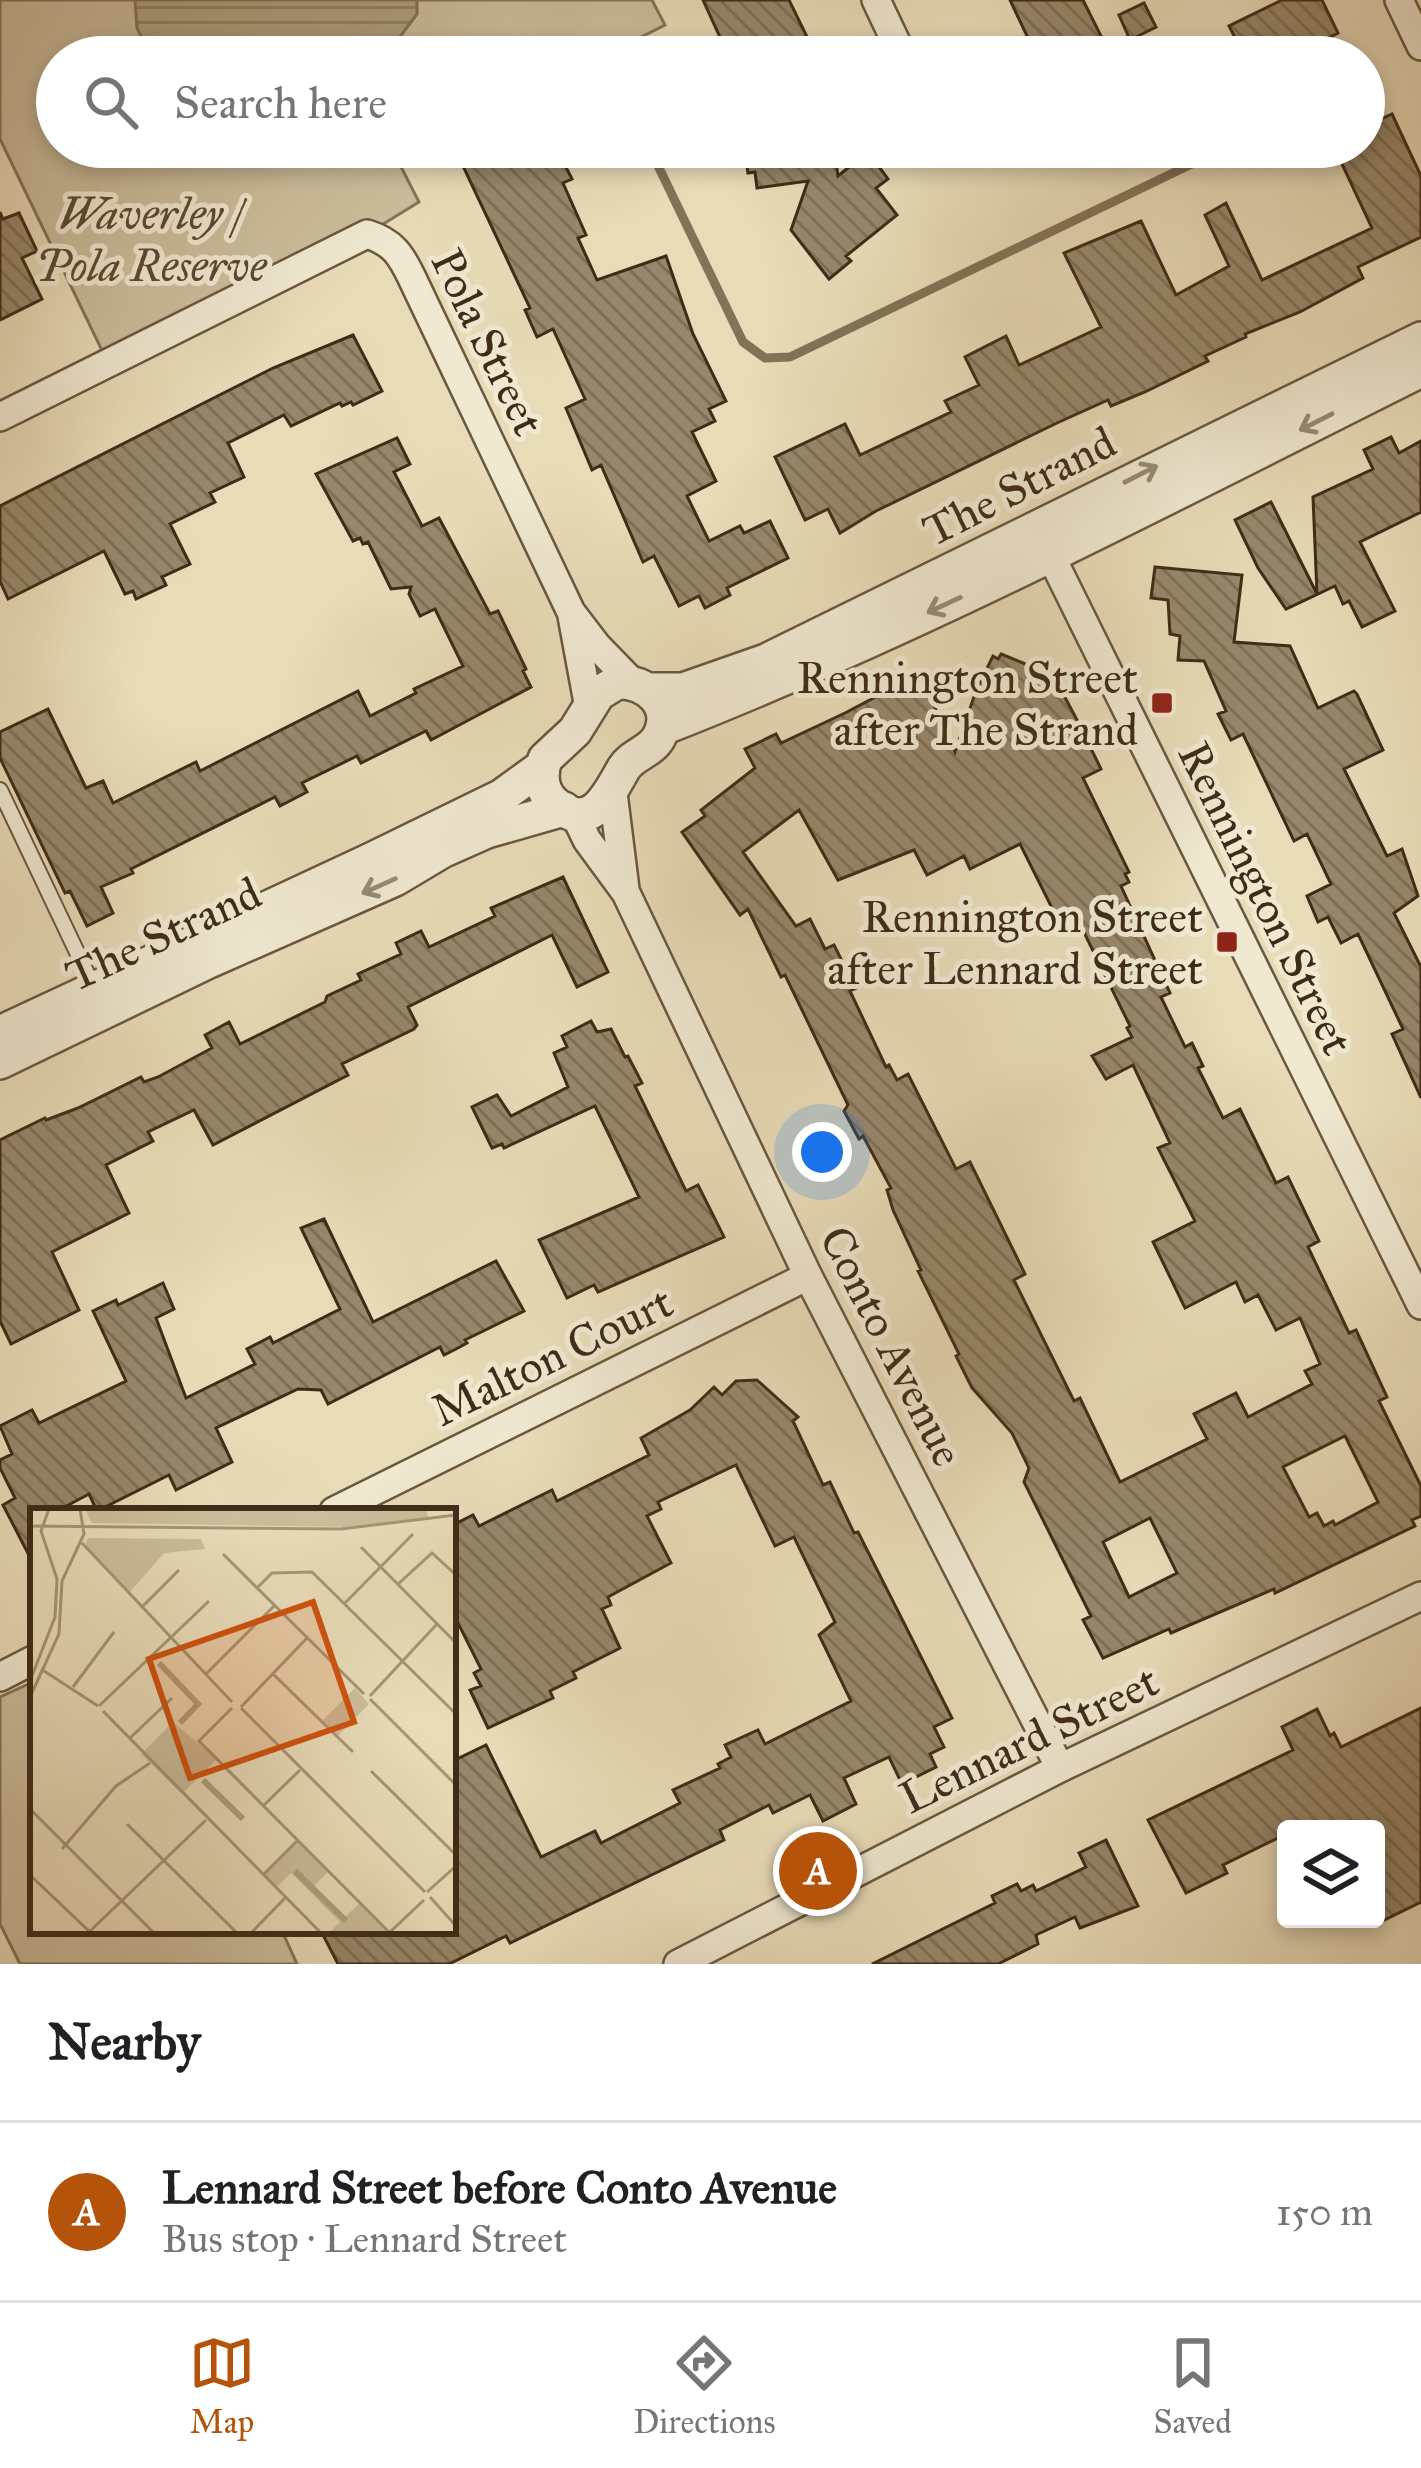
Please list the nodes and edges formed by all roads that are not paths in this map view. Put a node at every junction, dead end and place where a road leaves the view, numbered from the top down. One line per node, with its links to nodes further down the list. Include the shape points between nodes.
1 (876, 0): 3 (street)
2 (1400, 0): 4 (street)
3 (893, 36)
4 (1421, 46)
5 (1421, 339): 8 (street, The Strand, one-way to 5)
6 (1421, 370): 8 (street, The Strand, one-way to 8)
7 (0, 417): 9 (street, Pola Street, via 367,234 399,252)
8 (1044, 541): 10 (street, The Strand, via 766,662 683,690); 12 (street, The Strand, one-way to 12, via 778,683); 22 (street, Rennington Street)
9 (571, 612): 10 (street, Pola Street); 11 (street, Pola Street)
10 (641, 686): 11 (street, The Strand, via 617,682); 12 (street, via 661,706)
11 (589, 708): 13 (street, The Strand)
12 (662, 728): 15 (street, via 625,766)
13 (542, 767): 16 (street, via 544,790); 18 (street, The Strand, via 502,796)
14 (0, 790): 18 (lane)
15 (613, 793): 16 (street, The Strand, via 596,809); 17 (street, Conto Avenue)
16 (569, 811): 17 (street, Conto Avenue); 20 (street, The Strand, one-way to 20, via 487,831)
17 (626, 893): 21 (street, Conto Avenue)
18 (93, 987): 19 (street, The Strand)
19 (0, 1033)
20 (0, 1062)
21 (808, 1276): 23 (street, Malton Court); 27 (street, Conto Avenue)
22 (1421, 1305)
23 (340, 1508)
24 (1421, 1596): 27 (street, Lennard Street)
25 (30, 1661): 26 (street)
26 (0, 1676)
27 (1060, 1768): 28 (street, Lennard Street)
28 (678, 1964)

